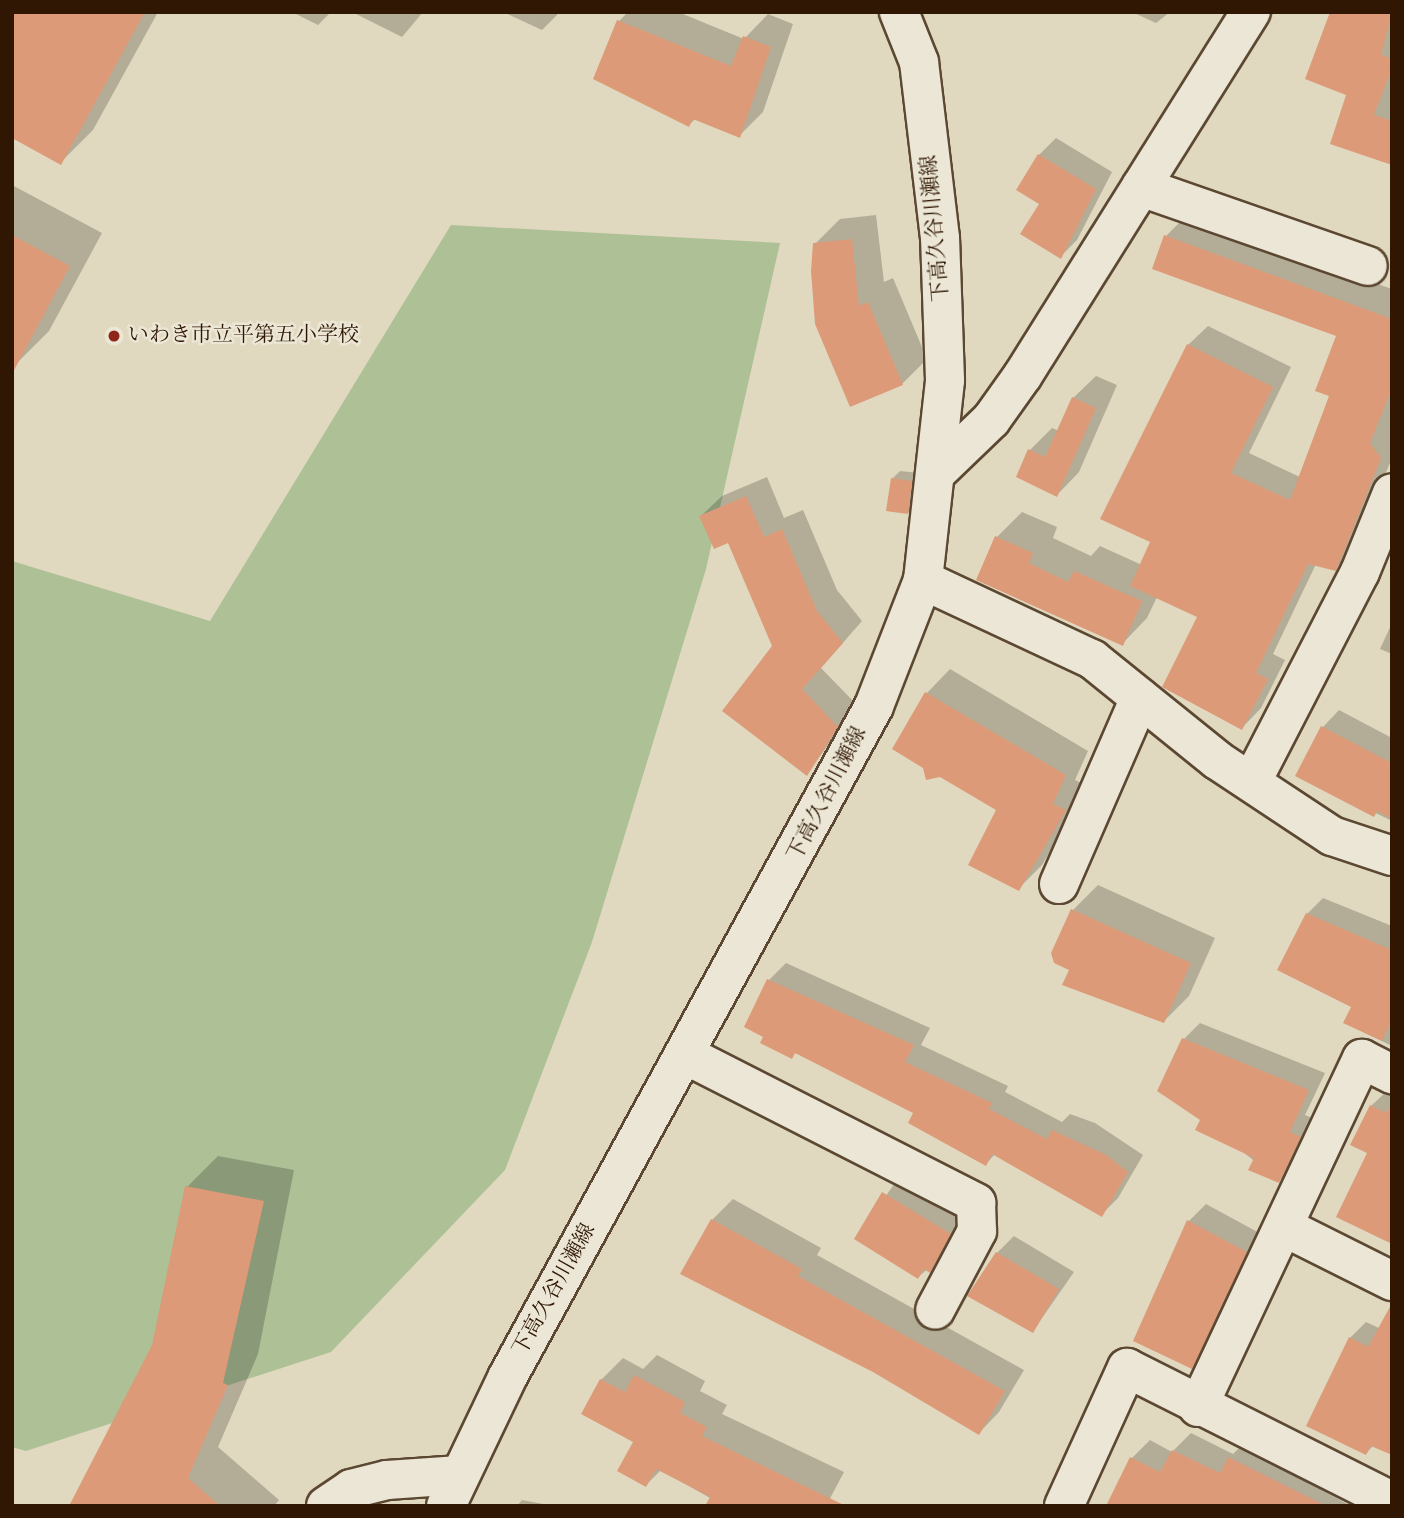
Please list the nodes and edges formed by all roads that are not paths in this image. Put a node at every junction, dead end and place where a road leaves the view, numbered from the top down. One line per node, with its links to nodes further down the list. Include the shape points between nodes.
1 (899, 12): 5 (street, 下高久谷川瀬線, via 919,62 940,238 945,380)
2 (1251, 12): 3 (street)
3 (1141, 187): 4 (street); 5 (street, via 1023,375 990,420)
4 (1368, 267)
5 (940, 469): 7 (street, 下高久谷川瀬線)
6 (1392, 493): 9 (street, via 1360,572)
7 (923, 580): 8 (street, via 1092,659); 12 (street, 下高久谷川瀬線, via 874,706)
8 (1140, 698): 9 (street); 11 (street)
9 (1252, 781): 10 (street, via 1332,836)
10 (1392, 856)
11 (1059, 884)
12 (686, 1055): 16 (street, via 976,1203 977,1231); 18 (street, 下高久谷川瀬線)
13 (1392, 1074): 14 (street, via 1362,1059)
14 (1286, 1228): 15 (street); 17 (street)
15 (1392, 1281)
16 (934, 1310)
17 (1198, 1407): 19 (street); 21 (street, via 1127,1368)
18 (453, 1491): 20 (street, via 387,1480 351,1489)
19 (1392, 1500)
20 (326, 1506)
21 (1064, 1506)

